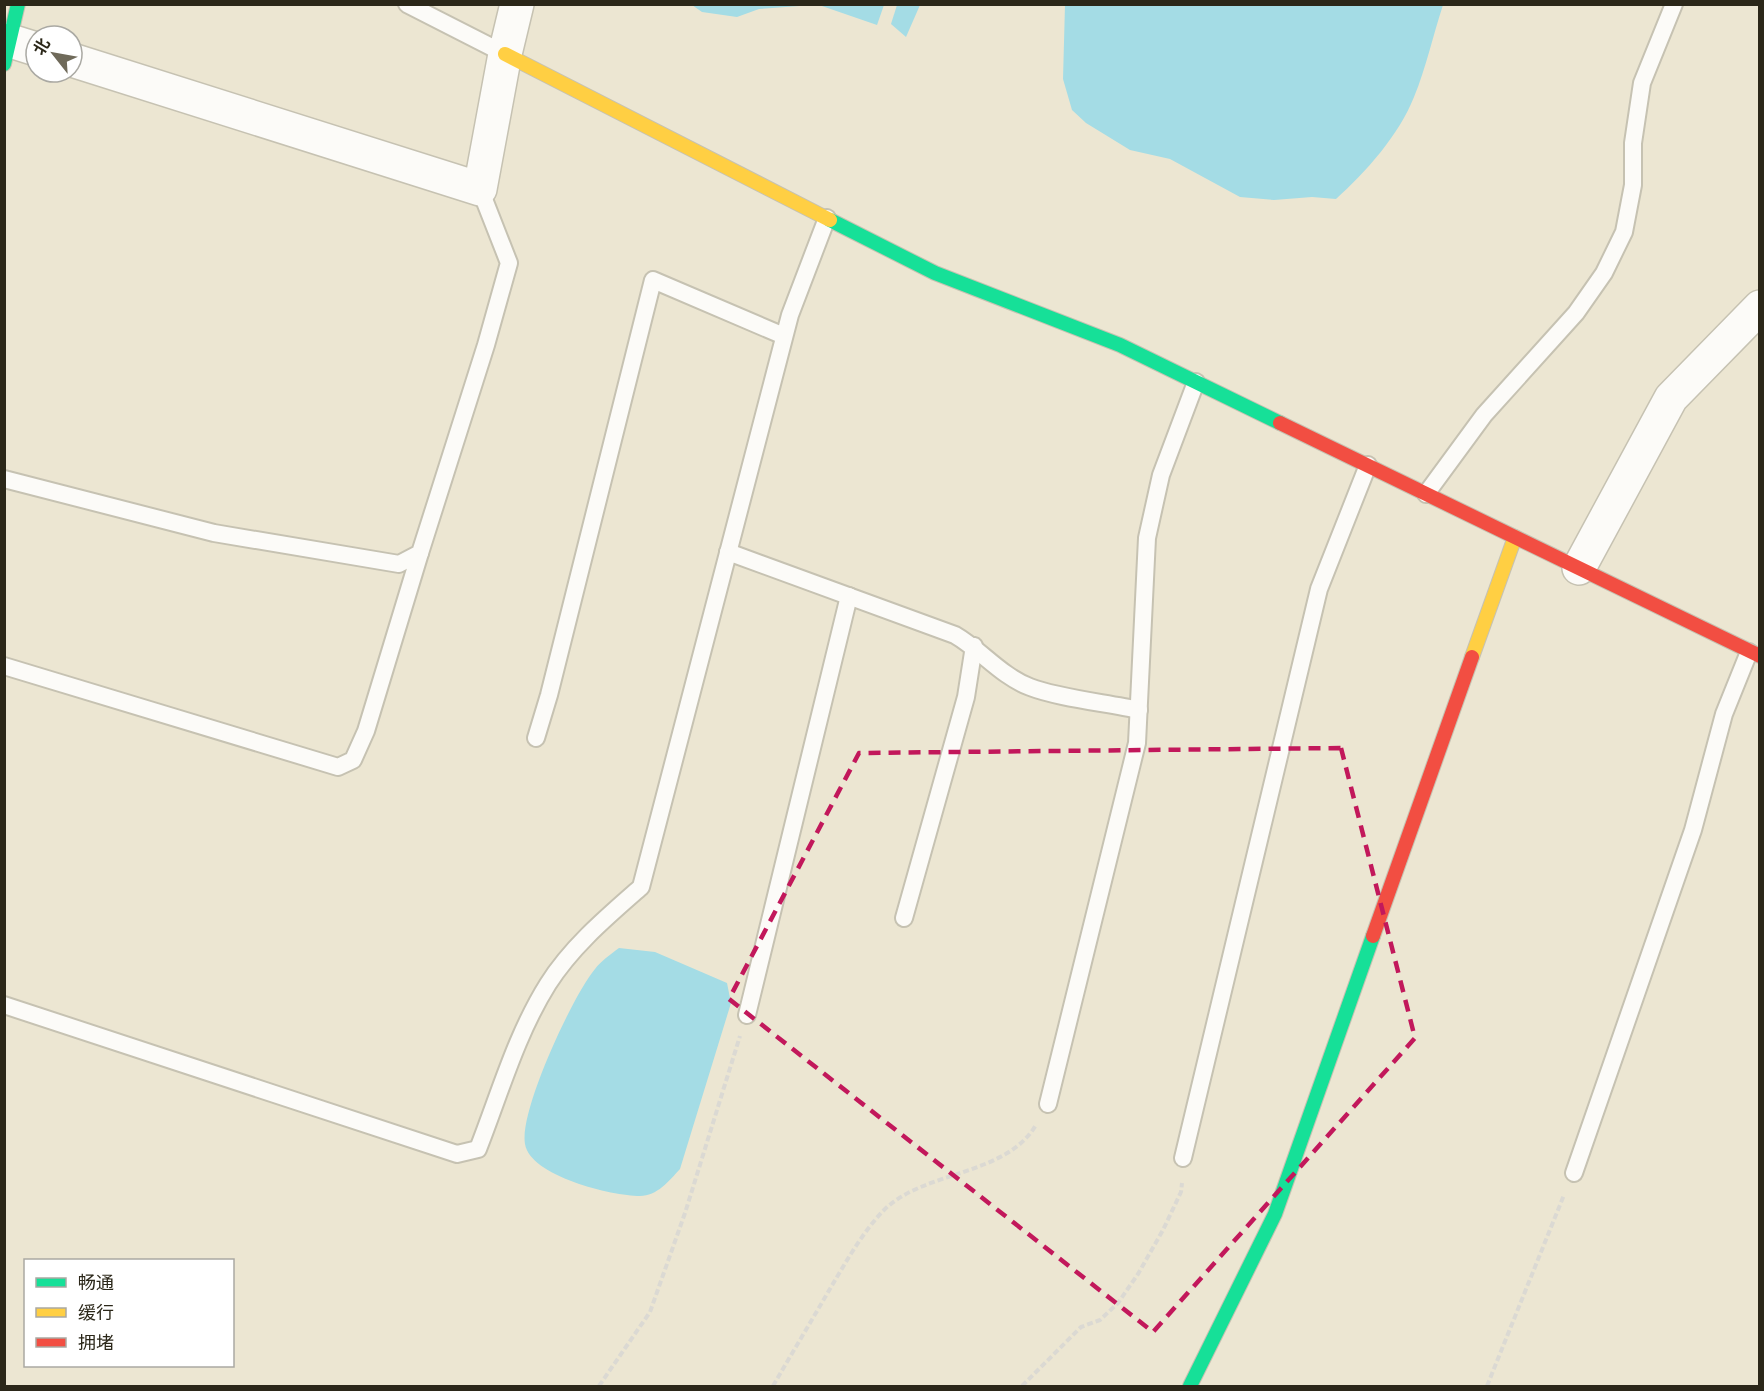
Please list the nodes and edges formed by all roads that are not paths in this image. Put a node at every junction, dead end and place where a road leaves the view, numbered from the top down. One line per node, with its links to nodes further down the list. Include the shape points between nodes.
1 (18, 4): 5 (street)
2 (407, 4): 6 (lane)
3 (517, 4): 6 (street)
4 (1674, 4): 15 (lane, via 1642,83 1633,142 1633,184 1624,232 1604,273 1576,313 1484,415)
5 (14, 48)
6 (505, 54): 8 (street); 9 (street)
7 (84, 64): 8 (street)
8 (480, 189): 18 (lane, via 509,263)
9 (827, 218): 11 (lane); 12 (street, via 935,273 1120,345)
10 (1760, 307): 19 (street, via 1671,398)
11 (784, 336): 17 (lane); 25 (lane, via 653,280)
12 (1197, 382): 13 (street); 24 (lane, via 1161,475 1147,538)
13 (1368, 465): 15 (street); 30 (lane, via 1319,589)
14 (4, 479): 18 (lane, via 214,533 399,564)
15 (1426, 494): 16 (street)
16 (1515, 537): 19 (street); 32 (street, via 1275,1214)
17 (728, 552): 20 (lane); 27 (lane, via 640,887 584,940 549,982 518,1039 478,1149 457,1154)
18 (420, 553): 23 (lane, via 366,731 353,760 338,766)
19 (1579, 568): 22 (street)
20 (849, 596): 21 (lane, via 955,635); 28 (lane)
21 (974, 646): 24 (lane, via 1012,678 1031,688); 26 (lane, via 966,697)
22 (1754, 654): 31 (lane, via 1724,714 1694,830)
23 (4, 666)
24 (1139, 710): 29 (lane, via 1137,743)
25 (536, 738)
26 (904, 918)
27 (4, 1005)
28 (747, 1015)
29 (1048, 1104)
30 (1183, 1158)
31 (1574, 1173)
32 (1190, 1386)

